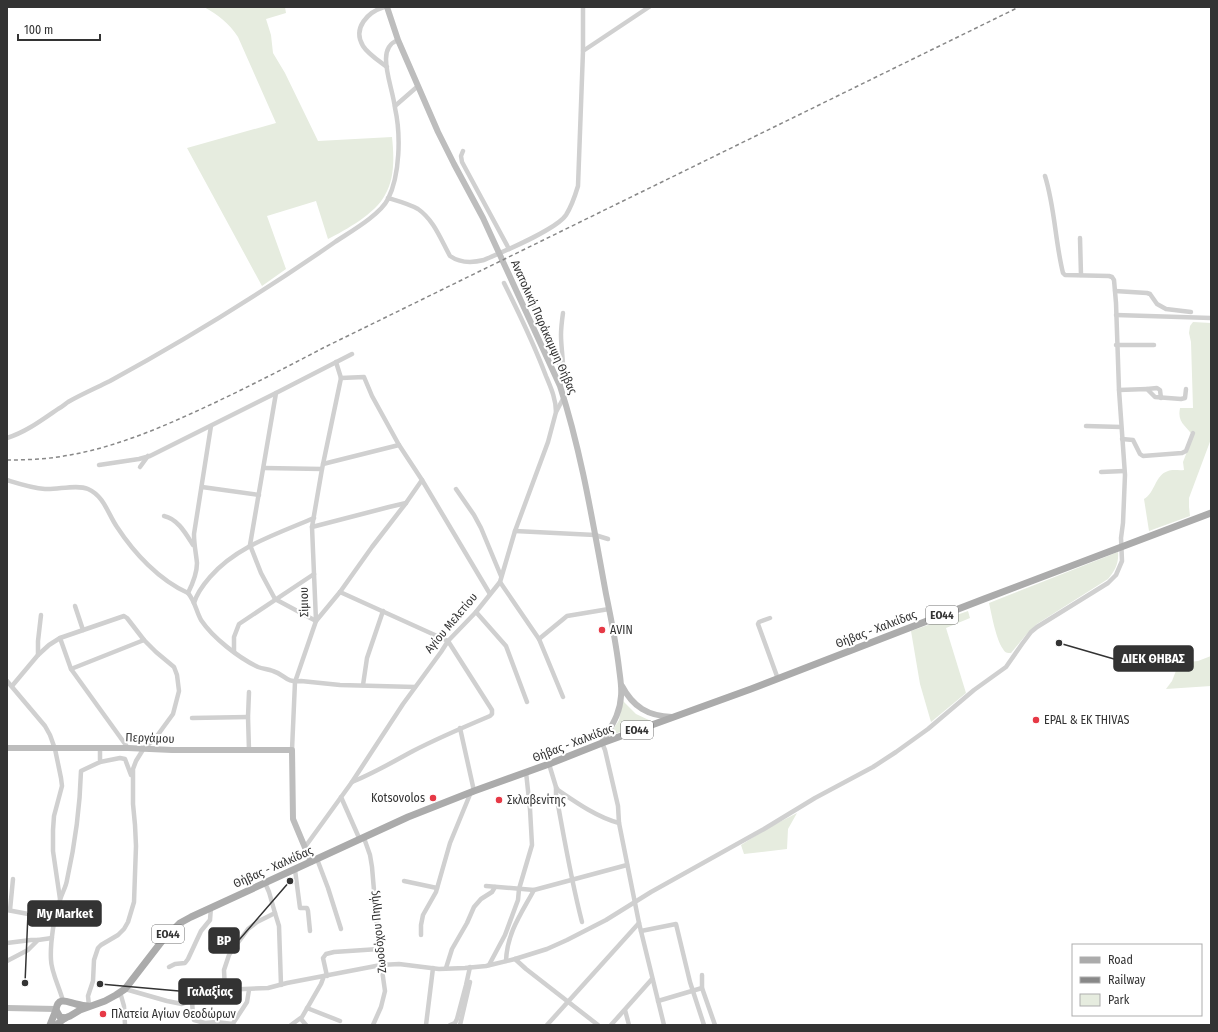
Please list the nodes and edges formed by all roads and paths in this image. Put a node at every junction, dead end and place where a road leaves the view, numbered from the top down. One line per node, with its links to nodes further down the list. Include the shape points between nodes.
1 (384, 7): 7 (street, via 366,17 361,26 360,38 363,46)
2 (387, 7): 5 (main road, Ανατολική Παράκαμψη Θήβας)
3 (583, 7): 6 (street)
4 (649, 7): 6 (street)
5 (398, 40): 7 (street, via 389,46); 8 (main road, Ανατολική Παράκαμψη Θήβας)
6 (582, 51): 14 (street, via 579,177 575,196 565,216 558,222)
7 (386, 67): 9 (street)
8 (418, 86): 9 (street); 30 (main road, Ανατολική Παράκαμψη Θήβας, via 506,266)
9 (395, 106): 12 (street, via 398,122 397,159)
10 (463, 151): 14 (street, via 462,162)
11 (1045, 176): 16 (street, via 1063,273)
12 (388, 198): 14 (street, via 410,205 424,214 455,260 478,262); 42 (street, via 385,205 373,216 255,296 68,402 27,429)
13 (1080, 238): 16 (street)
14 (509, 249)
15 (516, 272): 28 (street)
16 (1081, 275): 18 (street, via 1112,277)
17 (504, 282): 37 (street, via 541,364 556,402)
18 (1115, 291): 21 (street); 22 (street, via 1147,293 1166,309)
19 (1192, 305): 22 (street)
20 (563, 313): 28 (street)
21 (1116, 315): 22 (street); 24 (street)
22 (1191, 315): 23 (street)
23 (1211, 318)
24 (1116, 345): 25 (street); 33 (street)
25 (1154, 345)
26 (352, 354): 27 (street)
27 (336, 362): 29 (street); 34 (street)
28 (563, 373): 30 (street)
29 (341, 378): 44 (street, via 364,377); 48 (street, Σίμιου)
30 (560, 386): 35 (main road, Ανατολική Παράκαμψη Θήβας)
31 (1147, 389): 33 (street); 36 (street, via 1155,397); 36 (street, via 1160,390)
32 (1186, 389): 36 (street, via 1184,398)
33 (1119, 390): 40 (street)
34 (276, 393): 38 (street); 49 (street)
35 (564, 397): 37 (street); 63 (main road, Ανατολική Παράκαμψη Θήβας, via 588,494)
36 (1161, 398)
37 (556, 412): 62 (street, via 548,442)
38 (211, 426): 45 (street); 54 (street)
39 (1086, 426): 40 (street)
40 (1122, 427): 43 (street)
41 (1193, 433): 43 (street, via 1186,451 1182,453 1143,456 1134,440)
42 (7, 438)
43 (1122, 439): 50 (street)
44 (399, 445): 48 (street); 53 (street)
45 (148, 456): 46 (street); 47 (street)
46 (99, 466)
47 (140, 467)
48 (322, 467): 49 (street); 60 (street, Σίμιου)
49 (264, 468): 56 (street)
50 (1124, 470): 51 (street); 67 (street)
51 (1101, 472)
52 (7, 480): 72 (street, via 32,488 87,488 104,503 116,526 143,561)
53 (422, 480): 57 (street); 73 (street)
54 (202, 487): 56 (street); 65 (street)
55 (456, 489): 69 (street, via 481,528)
56 (259, 495): 66 (street)
57 (406, 503): 61 (street); 71 (street)
58 (1211, 514): 67 (main road, Θήβας - Χαλκίδας / ΕΟ44)
59 (164, 516): 65 (street, via 178,525)
60 (314, 518): 61 (street, Σίμιου); 66 (street)
61 (312, 528): 68 (street, Σίμιου)
62 (515, 531): 63 (street); 69 (street)
63 (595, 535): 64 (street); 77 (main road, Ανατολική Παράκαμψη Θήβας)
64 (608, 539)
65 (194, 545): 72 (street, via 196,572)
66 (250, 546): 74 (street); 75 (street, via 231,557 215,572 202,587)
67 (1122, 546): 91 (main road, Θήβας - Χαλκίδας / ΕΟ44); 137 (street, via 1120,568 1108,583 1037,627 1006,667 911,742 873,767)
68 (314, 574): 74 (street); 82 (street, Σίμιου)
69 (501, 576): 70 (street)
70 (500, 582): 73 (street, Αγίου Μελετίου); 85 (street)
71 (340, 592): 78 (street); 82 (street)
72 (188, 593): 75 (street)
73 (490, 594): 79 (street, Αγίου Μελετίου)
74 (275, 599): 82 (street); 88 (street, via 240,624 234,637)
75 (194, 603): 88 (street, via 202,621 216,638)
76 (75, 606): 83 (street)
77 (609, 609): 85 (street, via 567,616); 94 (main road, Ανατολική Παράκαμψη Θήβας)
78 (383, 610): 87 (street); 95 (street, via 367,658)
79 (476, 612): 87 (street, Αγίου Μελετίου); 100 (street, via 506,646)
80 (41, 615): 89 (street)
81 (770, 618): 91 (street, via 758,624)
82 (316, 621): 93 (street, Σίμιου)
83 (83, 630): 84 (street); 86 (street, via 124,616)
84 (60, 638): 89 (street); 90 (street)
85 (539, 639): 99 (street)
86 (144, 640): 90 (street); 108 (street, via 174,667 179,691 173,714 154,740)
87 (448, 641): 97 (street, Αγίου Μελετίου); 104 (street, via 492,710 490,716)
88 (234, 652): 93 (street, via 260,668 276,672)
89 (38, 655): 96 (street)
90 (70, 669): 107 (street)
91 (778, 679): 102 (main road, Θήβας - Χαλκίδας / ΕΟ44)
92 (7, 681): 96 (street)
93 (295, 682): 95 (street); 112 (street, Σίμιου)
94 (621, 684): 102 (main road, via 633,703 642,709 662,717); 105 (main road, Ανατολική Παράκαμψη Θήβας, via 622,695 618,715)
95 (364, 685): 97 (street)
96 (12, 686): 109 (street, via 45,726)
97 (415, 687): 117 (street, Αγίου Μελετίου)
98 (248, 692): 101 (street)
99 (563, 697)
100 (527, 702)
101 (248, 717): 103 (street); 111 (street)
102 (673, 717): 105 (main road, Θήβας - Χαλκίδας / ΕΟ44)
103 (192, 718)
104 (460, 728): 117 (street); 119 (street)
105 (602, 742): 114 (main road, Θήβας - Χαλκίδας / ΕΟ44); 121 (street, via 618,806)
106 (7, 748): 109 (main road, Περγάμου)
107 (128, 748): 108 (main road, Περγάμου); 110 (main road, Περγάμου)
108 (144, 748): 111 (main road, Περγάμου); 116 (street, via 133,769)
109 (55, 749): 110 (main road, Περγάμου); 136 (street, via 61,791 54,816 53,851)
110 (100, 749): 113 (street)
111 (249, 750): 112 (main road, Περγάμου)
112 (292, 750): 123 (main road, Σίμιου, via 293,819)
113 (100, 762): 116 (street, via 125,759); 136 (street, via 81,771 77,821 67,880)
114 (549, 764): 115 (main road, Θήβας - Χαλκίδας / ΕΟ44); 118 (street)
115 (526, 772): 119 (main road, Θήβας - Χαλκίδας / ΕΟ44); 134 (street, via 532,845)
116 (133, 779): 175 (street, via 132,804 136,846 134,902 124,929 98,948 88,996)
117 (352, 782): 120 (street, Αγίου Μελετίου)
118 (556, 787): 121 (street, via 596,814); 127 (street)
119 (473, 791): 122 (main road, Θήβας - Χαλκίδας / ΕΟ44); 133 (street, via 450,843)
120 (341, 797): 122 (street, Ζωοδόχου Πηγής); 123 (street, Αγίου Μελετίου)
121 (619, 823): 125 (street)
122 (362, 839): 124 (main road, Θήβας - Χαλκίδας / ΕΟ44); 151 (street, Ζωοδόχου Πηγής, via 370,855 372,867)
123 (305, 847): 124 (main road)
124 (314, 861): 126 (main road, Θήβας - Χαλκίδας / ΕΟ44); 144 (street, via 328,888)
125 (627, 865): 127 (street); 137 (street)
126 (295, 870): 130 (main road, Θήβας - Χαλκίδας / ΕΟ44); 145 (street, via 300,908 307,908)
127 (572, 880): 135 (street); 142 (street)
128 (404, 881): 133 (street)
129 (7, 883): 139 (street, via 13,881)
130 (265, 883): 138 (main road, Θήβας - Χαλκίδας / ΕΟ44); 140 (street)
131 (486, 886): 132 (street)
132 (495, 887): 134 (street); 160 (street, via 474,907 452,949)
133 (437, 888): 147 (street, via 423,915)
134 (519, 889): 135 (street); 156 (street, via 518,900 505,935)
135 (534, 890): 154 (street, via 512,930)
136 (60, 899): 141 (street)
137 (635, 901): 143 (street); 152 (street, via 606,920 567,940)
138 (211, 907): 157 (street, via 210,920 201,931 188,959 185,963); 168 (main road, Θήβας - Χαλκίδας / ΕΟ44, via 180,923 162,940)
139 (9, 910): 141 (street)
140 (275, 913): 164 (street, via 280,926); 166 (street, via 248,929 229,955 224,970)
141 (56, 919): 148 (street)
142 (582, 922)
143 (639, 923): 146 (street); 172 (street)
144 (341, 929)
145 (310, 931)
146 (641, 932): 163 (street); 169 (street, via 676,924)
147 (421, 935)
148 (52, 938): 149 (street); 171 (street, via 51,961)
149 (38, 940): 150 (street); 153 (street, via 28,950)
150 (7, 943)
151 (379, 949): 155 (street, Ζωοδόχου Πηγής); 162 (street, via 326,954 323,958)
152 (516, 959): 154 (street); 172 (street)
153 (7, 961)
154 (506, 961): 156 (street)
155 (381, 965): 159 (street, via 408,964); 162 (street); 190 (street, Ζωοδόχου Πηγής, via 385,991)
156 (489, 965): 158 (street)
157 (169, 966)
158 (471, 967): 160 (street); 192 (street, via 457,1019); 193 (street, via 469,990)
159 (433, 968): 160 (street); 191 (street)
160 (446, 968)
161 (702, 975): 165 (street)
162 (325, 976): 164 (street); 177 (street)
163 (652, 979): 173 (street); 179 (street)
164 (280, 985): 167 (street)
165 (702, 988): 169 (street); 184 (street)
166 (225, 990): 167 (street); 170 (street)
167 (249, 990): 183 (street, via 247,1002)
168 (122, 991): 170 (street, via 176,1004); 175 (main road, Θήβας - Χαλκίδας / ΕΟ44, via 105,1001); 187 (street)
169 (693, 991): 173 (street); 199 (street)
170 (192, 1000): 183 (street, via 194,1020)
171 (63, 1001): 174 (main road, ΕΟ44); 178 (main road)
172 (568, 1001): 194 (street); 195 (street)
173 (658, 1001): 198 (street)
174 (71, 1003): 175 (main road, Θήβας - Χαλκίδας / ΕΟ44); 180 (main road, via 73,1007)
175 (89, 1006): 180 (main road, Θήβας - Χαλκίδας / ΕΟ44)
176 (7, 1008): 178 (main road)
177 (307, 1008): 181 (street); 182 (street)
178 (56, 1010): 180 (main road, via 60,1017); 185 (main road)
179 (625, 1010): 196 (street); 197 (street)
180 (68, 1016): 186 (main road, Θήβας - Χαλκίδας)
181 (301, 1019): 188 (street); 189 (street)
182 (340, 1021)
183 (233, 1024)
184 (715, 1024): 199 (street)
185 (50, 1025)
186 (56, 1025)
187 (127, 1025)
188 (291, 1025)
189 (306, 1025)
190 (373, 1025)
191 (426, 1025)
192 (450, 1025)
193 (460, 1025)
194 (547, 1025)
195 (598, 1025)
196 (612, 1025)
197 (629, 1025)
198 (664, 1025)
199 (705, 1025)

